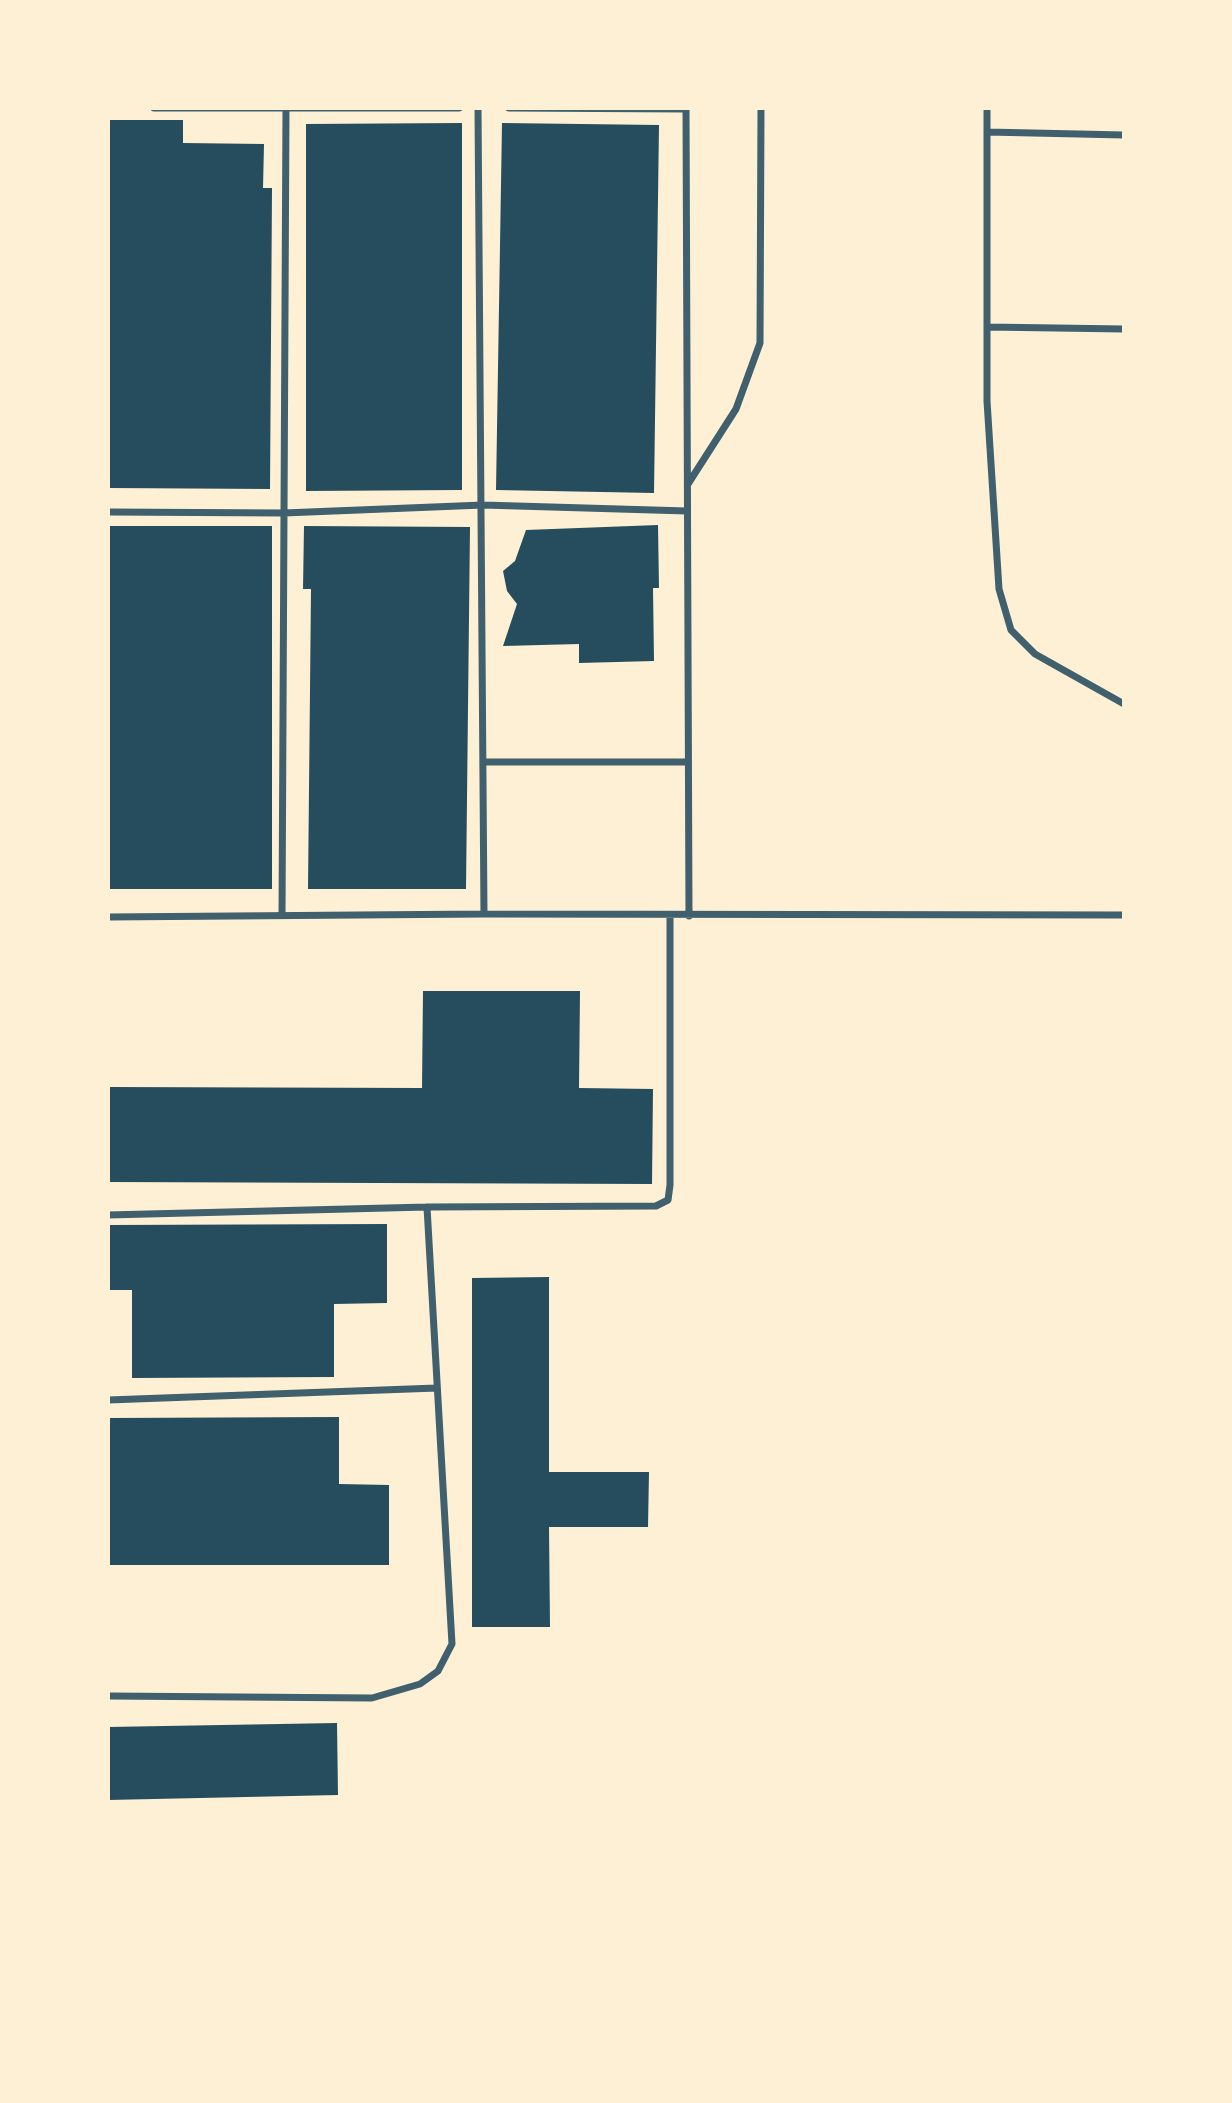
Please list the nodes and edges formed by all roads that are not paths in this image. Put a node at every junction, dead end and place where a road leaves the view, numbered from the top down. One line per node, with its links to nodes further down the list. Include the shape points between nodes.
1 (154, 108): 7 (street)
2 (458, 108): 7 (street)
3 (478, 108): 14 (street)
4 (509, 108): 8 (street)
5 (761, 108): 13 (street, via 760,343 736,409)
6 (987, 108): 9 (street)
7 (286, 109): 17 (street)
8 (687, 109): 13 (street)
9 (987, 132): 10 (street); 11 (street)
10 (1124, 135)
11 (987, 327): 12 (street); 18 (street, via 999,589 1011,630 1035,654)
12 (1124, 329)
13 (688, 484): 15 (street)
14 (482, 505): 15 (street); 17 (street); 19 (street)
15 (687, 511): 20 (street)
16 (108, 512): 17 (street)
17 (284, 513): 22 (street)
18 (1124, 704)
19 (483, 762): 20 (street); 21 (street)
20 (688, 762): 25 (street)
21 (484, 914): 22 (street); 24 (street)
22 (282, 915): 26 (street)
23 (1124, 915): 25 (street)
24 (670, 916): 25 (street); 27 (street, via 668,1200 656,1206)
25 (689, 916)
26 (108, 917)
27 (427, 1207): 28 (street); 29 (street)
28 (108, 1215)
29 (437, 1388): 30 (street); 31 (street, via 452,1644 438,1671 420,1684 372,1698)
30 (108, 1400)
31 (108, 1696)

